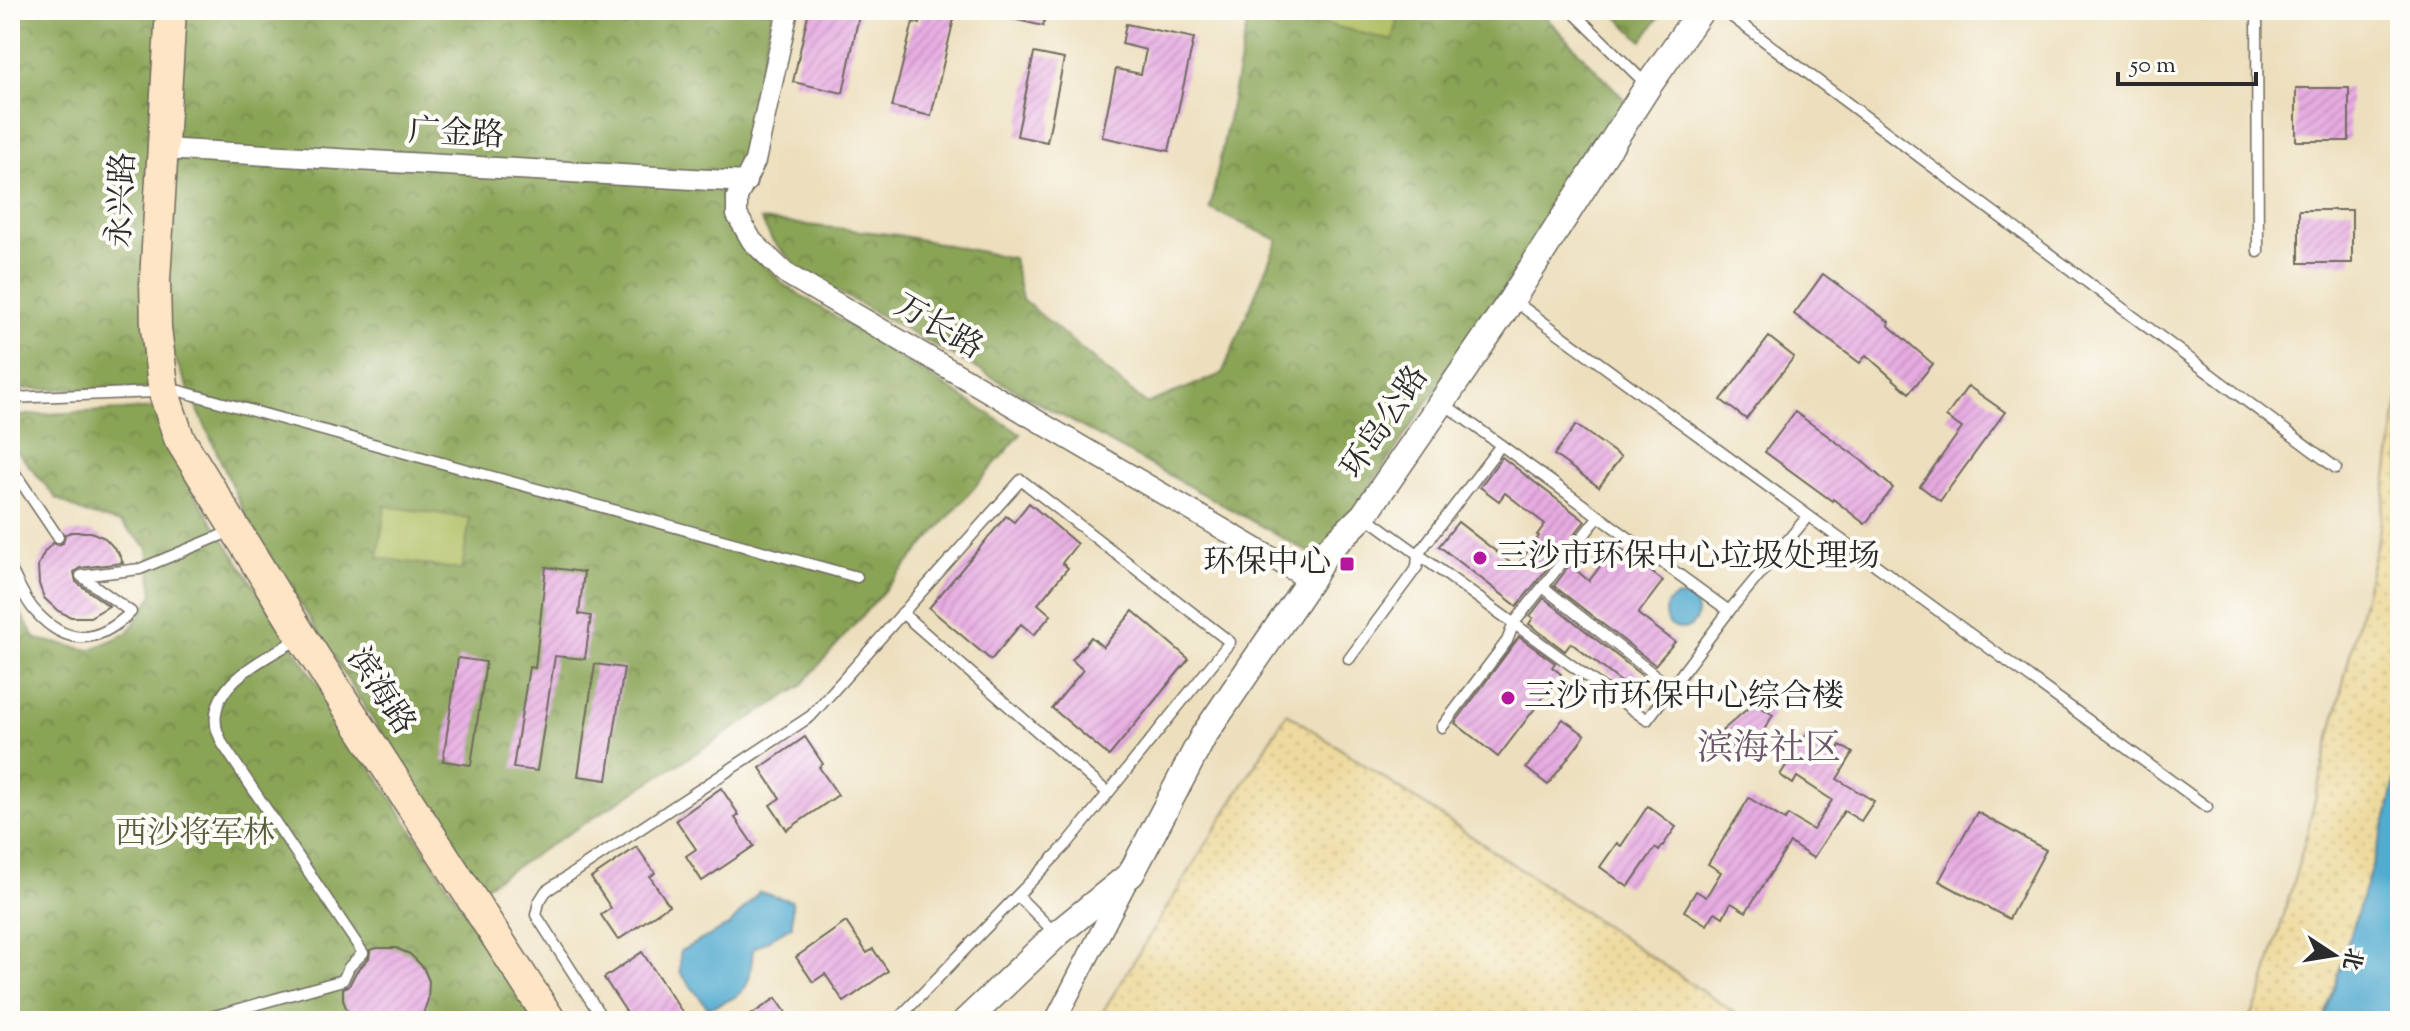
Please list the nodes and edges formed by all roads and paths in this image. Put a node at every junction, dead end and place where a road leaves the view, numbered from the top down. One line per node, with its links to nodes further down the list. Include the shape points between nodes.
1 (171, 10): 8 (main road, 永兴路)
2 (788, 10): 9 (street, 万长路)
3 (1571, 10): 7 (lane)
4 (1701, 10): 7 (street, 环岛公路)
5 (1723, 10): 17 (lane)
6 (2257, 10): 10 (lane)
7 (1648, 86): 11 (street, 环岛公路)
8 (162, 149): 9 (street, 广金路); 12 (main road, 永兴路, via 155,280)
9 (746, 182): 26 (street, 万长路, via 737,197 737,215 752,241 785,273)
10 (2258, 252)
11 (1512, 299): 14 (street, 环岛公路); 20 (lane)
12 (164, 393): 13 (lane); 21 (main road, 滨海路, via 179,438); 25 (lane, via 180,391)
13 (10, 398)
14 (1442, 402): 15 (lane); 18 (street, 环岛公路)
15 (1501, 445): 19 (lane); 23 (lane)
16 (10, 466): 22 (lane)
17 (2336, 468)
18 (1364, 515): 23 (lane); 26 (street, 环岛公路, via 1326,552)
19 (1599, 516): 27 (lane); 28 (lane)
20 (1808, 516): 28 (lane); 36 (lane)
21 (236, 530): 24 (lane, via 140,569 81,576 131,612 114,628 94,636 71,637 56,630 33,610); 31 (main road, 滨海路)
22 (58, 537)
23 (1418, 554): 30 (lane); 32 (lane, via 1417,567)
24 (10, 568)
25 (857, 577)
26 (1310, 580): 37 (street, 环岛公路, via 1204,735)
27 (1543, 587): 30 (lane); 33 (lane)
28 (1729, 611): 33 (lane)
29 (902, 613): 35 (lane); 35 (lane, via 1021,480 1230,642); 42 (lane, via 811,716 546,891 536,915)
30 (1514, 623): 33 (lane, via 1647,720); 34 (lane, via 1507,641)
31 (302, 637): 40 (lane, via 241,672 219,702 215,724 222,743 363,953 343,980); 41 (main road, 滨海路)
32 (1349, 659)
33 (1671, 688)
34 (1442, 727)
35 (1108, 793): 38 (lane)
36 (2207, 807)
37 (1131, 874): 39 (street); 45 (street)
38 (1018, 896): 39 (lane); 43 (lane)
39 (1057, 934): 44 (street)
40 (197, 1021)
41 (551, 1021)
42 (604, 1021)
43 (896, 1021)
44 (966, 1021)
45 (1055, 1021)

